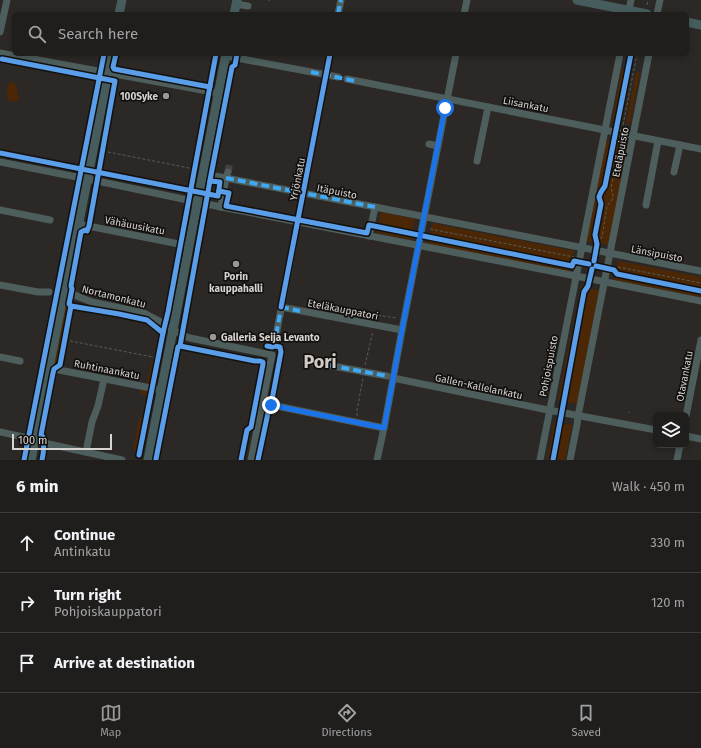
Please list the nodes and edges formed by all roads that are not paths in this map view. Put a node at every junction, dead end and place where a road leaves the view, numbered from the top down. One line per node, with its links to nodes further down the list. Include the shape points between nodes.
1 (7, 0): 19 (street)
2 (122, 0): 11 (main road)
3 (341, 0): 13 (street)
4 (467, 0): 14 (street)
5 (577, 0): 15 (main road)
6 (631, 0): 15 (street)
7 (660, 0): 16 (street)
8 (237, 2): 9 (street); 12 (main road)
9 (248, 6)
10 (647, 10): 15 (main road)
11 (119, 12)
12 (234, 12)
13 (338, 12)
14 (464, 12)
15 (628, 12)
16 (657, 12)
17 (689, 22): 18 (main road)
18 (701, 25)
19 (0, 32)
20 (0, 54): 28 (street)
21 (112, 56): 28 (main road)
22 (226, 56): 32 (main road)
23 (231, 56): 29 (street)
24 (330, 56): 29 (street, Yrjönkatu)
25 (456, 56): 33 (street)
26 (620, 56): 35 (street, Eteläpuisto)
27 (649, 56): 36 (street, Eteläpuisto)
28 (108, 73): 32 (street); 47 (main road)
29 (326, 75): 30 (street); 48 (street, Yrjönkatu)
30 (338, 77)
31 (347, 79): 33 (street, Liisankatu)
32 (218, 93): 45 (main road)
33 (447, 99): 34 (street, Liisankatu); 40 (street)
34 (488, 107): 35 (street, Liisankatu); 42 (street)
35 (605, 130): 36 (street, Liisankatu); 61 (street, Eteläpuisto)
36 (633, 136): 37 (street, Liisankatu); 62 (street, Eteläpuisto)
37 (658, 141): 39 (street, Liisankatu); 50 (street)
38 (430, 144): 40 (street)
39 (680, 145): 41 (street, Liisankatu); 44 (street)
40 (438, 146): 54 (street)
41 (701, 149)
42 (478, 161)
43 (0, 162): 47 (street)
44 (674, 172)
45 (203, 174): 46 (street, Itäpuisto); 49 (main road)
46 (227, 175): 48 (street, Itäpuisto); 51 (street)
47 (87, 179): 49 (street); 57 (main road)
48 (303, 193): 52 (street, Itäpuisto); 56 (street, Yrjönkatu)
49 (198, 202): 51 (street); 59 (main road)
50 (646, 205)
51 (221, 207): 56 (street)
52 (375, 207): 54 (street, Itäpuisto); 58 (street)
53 (0, 210): 55 (street)
54 (424, 217): 60 (street); 61 (street, Itäpuisto)
55 (50, 220)
56 (297, 222): 58 (street); 70 (street, Yrjönkatu)
57 (78, 224): 59 (street, Vähäuusikatu); 67 (main road)
58 (369, 236): 60 (street)
59 (189, 246): 71 (main road)
60 (419, 246): 64 (street); 72 (street)
61 (581, 248): 62 (street, via 596,247); 64 (street, via 576,262)
62 (610, 254): 63 (street, Länsipuisto); 65 (street, via 612,271)
63 (701, 271)
64 (576, 276): 65 (street); 83 (street, Pohjoispuisto)
65 (604, 282): 69 (street); 85 (street)
66 (0, 285): 68 (street)
67 (65, 290): 71 (street, Nortamonkatu, via 92,302 144,313); 78 (main road)
68 (49, 292)
69 (701, 301)
70 (281, 307): 72 (street, Eteläkauppatori); 74 (street, Yrjönkatu)
71 (173, 330): 81 (main road); 82 (street, Nortamonkatu, via 190,338 272,355)
72 (402, 330): 79 (street)
73 (701, 340): 84 (street, Otavankatu)
74 (274, 346)
75 (0, 357): 76 (street)
76 (20, 361)
77 (306, 361): 79 (street, Gallen-Kallelankatu)
78 (48, 368): 80 (street, Ruhtinaankatu); 91 (main road)
79 (390, 377): 83 (street, Gallen-Kallelankatu); 86 (street)
80 (104, 379): 81 (street, Ruhtinaankatu); 93 (street)
81 (161, 390): 96 (main road)
82 (262, 403): 86 (street); 97 (street)
83 (550, 410): 85 (street, Gallen-Kallelankatu); 99 (street, Pohjoispuisto)
84 (687, 412)
85 (578, 416): 87 (street, Gallen-Kallelankatu); 100 (street)
86 (384, 428): 98 (street)
87 (653, 429)
88 (0, 432): 91 (street)
89 (689, 437): 90 (street)
90 (701, 439)
91 (35, 440): 93 (street); 94 (main road)
92 (679, 448): 101 (street)
93 (86, 452): 95 (street)
94 (31, 460)
95 (122, 460)
96 (148, 460)
97 (251, 460)
98 (378, 460)
99 (540, 460)
100 (570, 460)
101 (677, 460)

